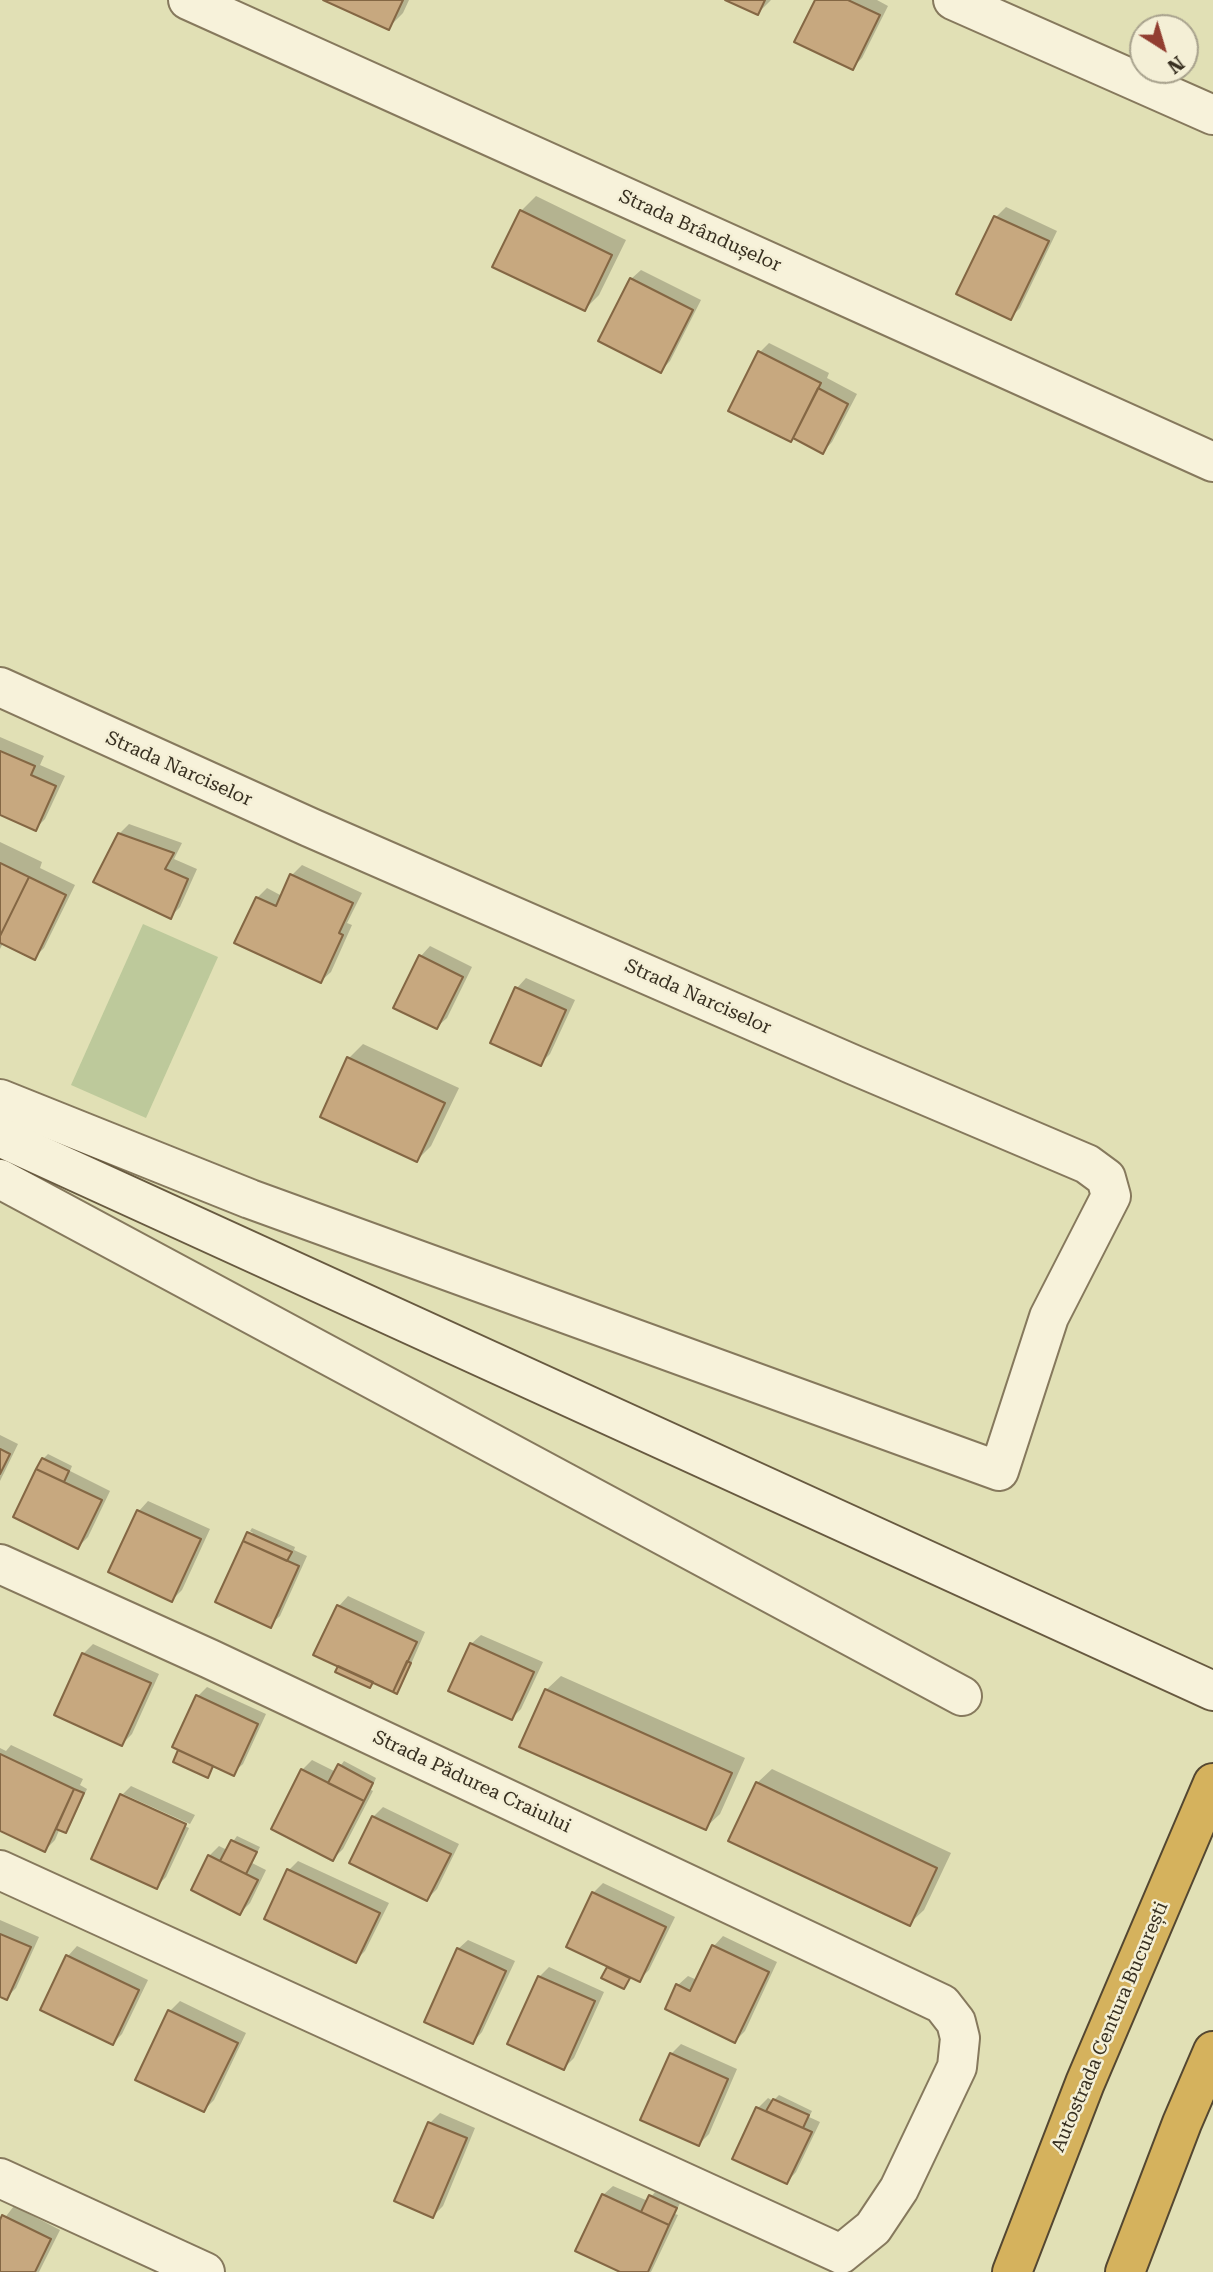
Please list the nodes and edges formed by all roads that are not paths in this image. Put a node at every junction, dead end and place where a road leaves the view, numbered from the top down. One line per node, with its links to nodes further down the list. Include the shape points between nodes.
1 (188, 0): 4 (street, Strada Brândușelor)
2 (953, 0): 3 (street)
3 (1213, 115)
4 (1213, 462)
5 (0, 687): 6 (street, Strada Narciselor, via 309,827 1087,1164 1106,1178 1111,1196 1049,1317 999,1471 263,1204)
6 (0, 1099)
7 (0, 1137): 10 (street)
8 (0, 1179): 11 (street)
9 (0, 1564): 16 (street, Strada Pădurea Craiului, via 942,2004 956,2022 960,2038 957,2067 899,2189)
10 (1213, 1691)
11 (961, 1696)
12 (1213, 1783): 18 (highway, Autostrada Centura București, via 1085,2083)
13 (0, 1870): 16 (street)
14 (1213, 2051): 19 (highway)
15 (0, 2178): 17 (street)
16 (845, 2263)
17 (205, 2272)
18 (1012, 2272)
19 (1125, 2272)

